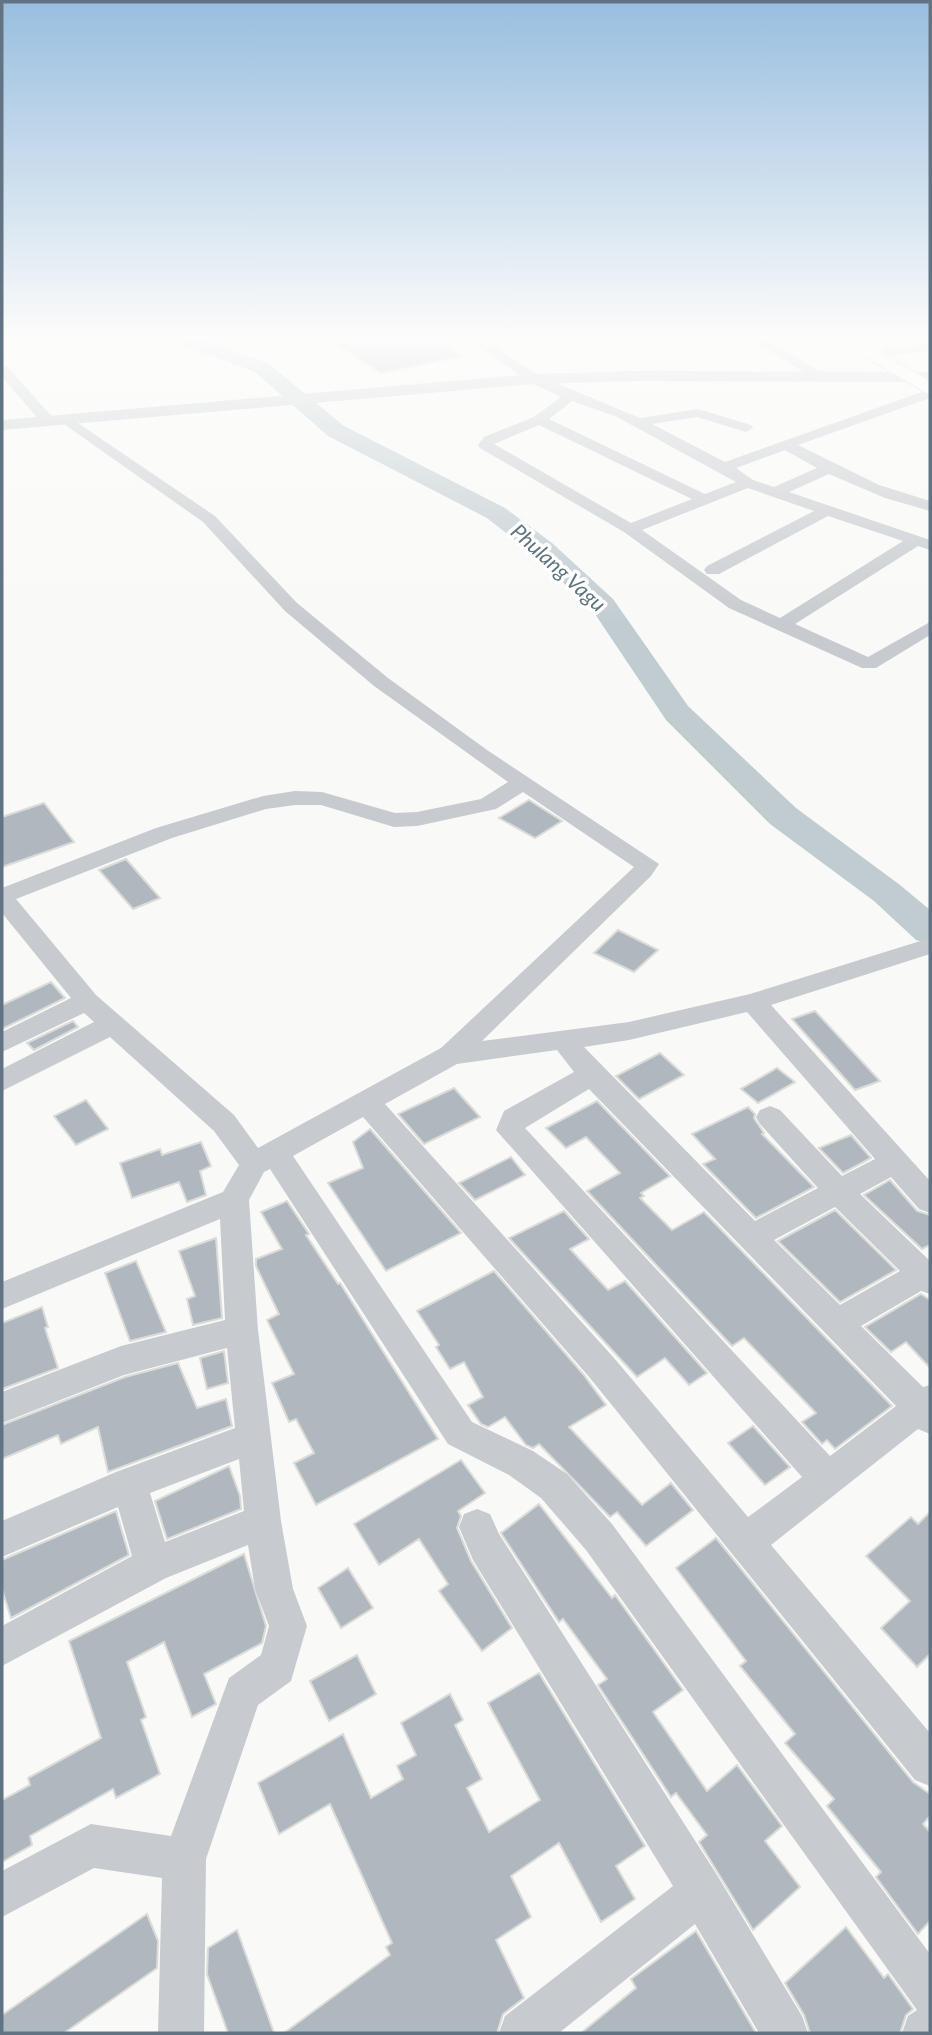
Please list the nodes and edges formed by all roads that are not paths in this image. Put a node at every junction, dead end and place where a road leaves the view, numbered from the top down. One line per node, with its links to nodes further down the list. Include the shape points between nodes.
1 (80, 435): 20 (street, via 209,519 291,607 381,682)
2 (502, 435): 15 (street, via 485,445)
3 (570, 435): 7 (street)
4 (663, 435): 7 (street); 8 (street)
5 (817, 435): 6 (street)
6 (789, 446): 8 (street); 9 (street)
7 (607, 453): 12 (street)
8 (724, 467): 10 (street)
9 (829, 468): 11 (street); 13 (street, via 866,488)
10 (748, 483): 11 (street); 12 (street)
11 (775, 492): 14 (street)
12 (703, 499): 15 (street)
13 (930, 506)
14 (827, 510): 16 (street); 17 (street)
15 (630, 529): 18 (street, via 735,604)
16 (924, 543): 18 (street)
17 (713, 570)
18 (781, 625): 19 (street, via 869,664)
19 (930, 627)
20 (524, 782): 21 (street, via 488,804 417,819 394,820 322,799 263,803 164,833); 28 (street, via 648,864)
21 (2, 897): 23 (street)
22 (930, 946): 24 (street)
23 (87, 1000): 25 (street); 27 (street)
24 (753, 1002): 26 (street); 34 (street)
25 (113, 1024): 30 (street); 33 (street)
26 (564, 1041): 28 (street); 29 (street)
27 (2, 1043)
28 (451, 1055): 31 (street)
29 (592, 1075): 38 (street); 46 (street, via 514,1118 510,1130)
30 (2, 1081)
31 (367, 1103): 33 (street); 51 (street, via 593,1357)
32 (769, 1117): 35 (street)
33 (264, 1158): 36 (street); 58 (street, via 460,1433 521,1463 554,1486 599,1537)
34 (894, 1162): 35 (street); 37 (street)
35 (837, 1190): 38 (street); 39 (street)
36 (234, 1200): 40 (street); 42 (street)
37 (930, 1201)
38 (752, 1237): 41 (street)
39 (927, 1278): 41 (street)
40 (2, 1296)
41 (837, 1323): 44 (street)
42 (242, 1330): 43 (street, via 121,1361); 45 (street)
43 (2, 1408)
44 (927, 1409): 46 (street)
45 (255, 1437): 47 (street); 48 (street)
46 (826, 1477): 51 (street)
47 (129, 1484): 50 (street); 52 (street)
48 (263, 1521): 52 (street); 55 (street, via 274,1589 288,1626 277,1667 243,1692)
49 (477, 1527): 56 (street)
50 (2, 1539)
51 (747, 1541): 54 (street)
52 (153, 1565): 53 (street)
53 (2, 1647)
54 (930, 1765)
55 (184, 1859): 57 (street, via 91,1846); 60 (street)
56 (701, 1891): 61 (street); 62 (street)
57 (2, 1895)
58 (930, 1992)
59 (930, 2028): 63 (street)
60 (181, 2033)
61 (522, 2033)
62 (785, 2033)
63 (925, 2033)

